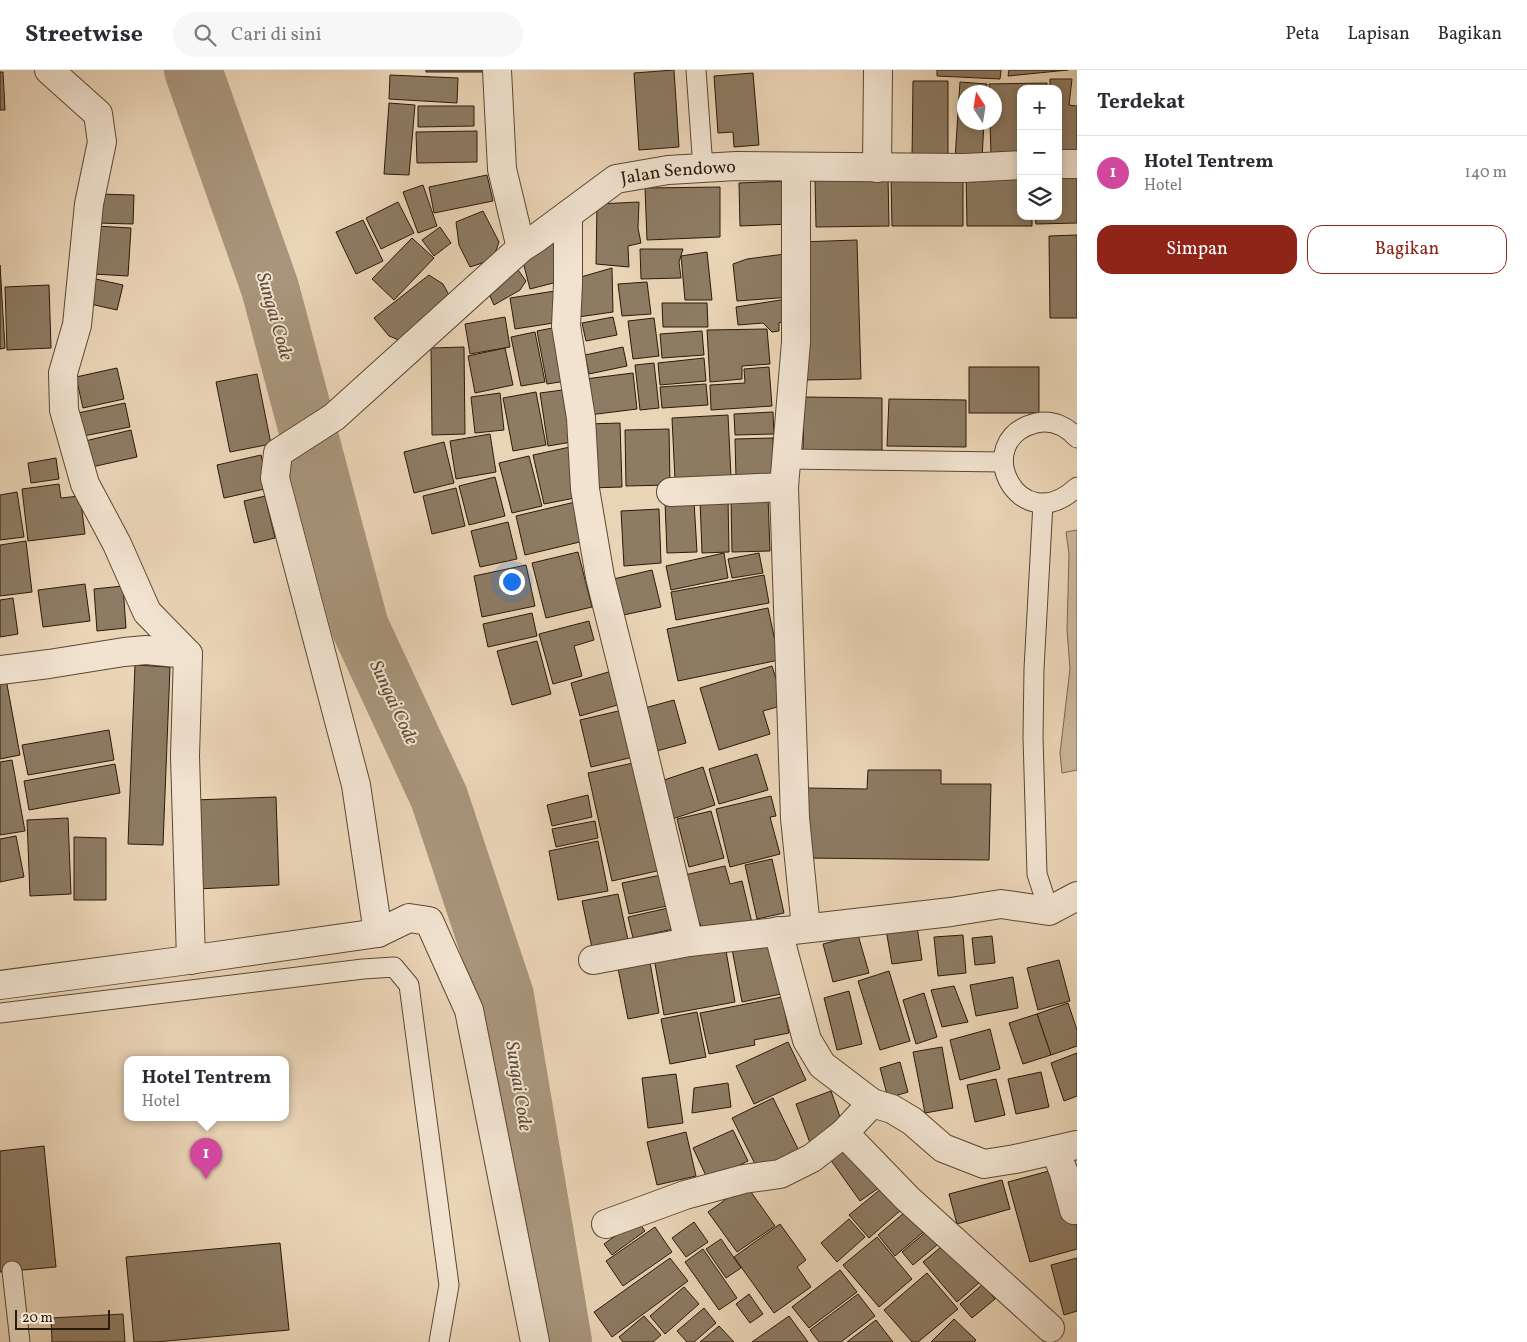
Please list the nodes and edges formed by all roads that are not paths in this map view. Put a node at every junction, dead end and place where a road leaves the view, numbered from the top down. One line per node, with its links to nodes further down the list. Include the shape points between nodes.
1 (49, 70): 20 (street, via 98,114 102,142 89,204 77,325 63,372 64,410 85,484 148,612)
2 (496, 70): 12 (street, via 502,169)
3 (696, 70): 9 (lane)
4 (878, 70): 10 (street)
5 (1062, 164): 6 (street)
6 (1077, 164)
7 (1017, 165): 10 (street, Jalan Sendowo)
8 (796, 167): 9 (street, Jalan Sendowo); 10 (street, Jalan Sendowo); 14 (street, via 796,342)
9 (703, 168): 11 (street, Jalan Sendowo, via 616,179)
10 (877, 168)
11 (568, 215): 12 (street, Jalan Sendowo); 27 (street, via 566,326 581,418 586,499 600,577)
12 (520, 248): 26 (street, Jalan Sendowo, via 334,418 278,454 275,478 356,786)
13 (1077, 438): 15 (lane, via 1056,423 1026,426 1014,435 1006,448)
14 (786, 459): 15 (lane); 16 (street)
15 (1003, 462): 19 (lane, via 1010,486 1019,495)
16 (784, 487): 18 (street); 24 (street, via 795,818)
17 (1077, 487): 19 (lane, via 1068,496)
18 (671, 492)
19 (1043, 503): 23 (lane, via 1033,737 1037,874)
20 (188, 654): 21 (street, via 146,650); 28 (street, via 186,756)
21 (0, 670)
22 (1077, 896): 23 (street)
23 (1049, 911): 24 (street, via 1001,904)
24 (806, 928): 25 (street)
25 (778, 931): 27 (street); 32 (street, via 807,1040 822,1065)
26 (378, 933): 28 (street); 41 (street, via 410,918 429,921 469,1010)
27 (689, 942): 29 (street)
28 (191, 960): 30 (street)
29 (593, 960)
30 (0, 985)
31 (0, 1013): 40 (lane, via 394,967 409,985 450,1284)
32 (872, 1104): 33 (street); 34 (street, via 892,1109 912,1121 943,1148 984,1164)
33 (844, 1132): 36 (street, via 812,1158 780,1174 744,1179 686,1195); 38 (street, via 907,1198)
34 (1066, 1148): 35 (street, via 1064,1173)
35 (1074, 1210)
36 (606, 1224)
37 (12, 1271): 39 (lane)
38 (1050, 1328)
39 (20, 1342)
40 (439, 1342)
41 (535, 1342)

